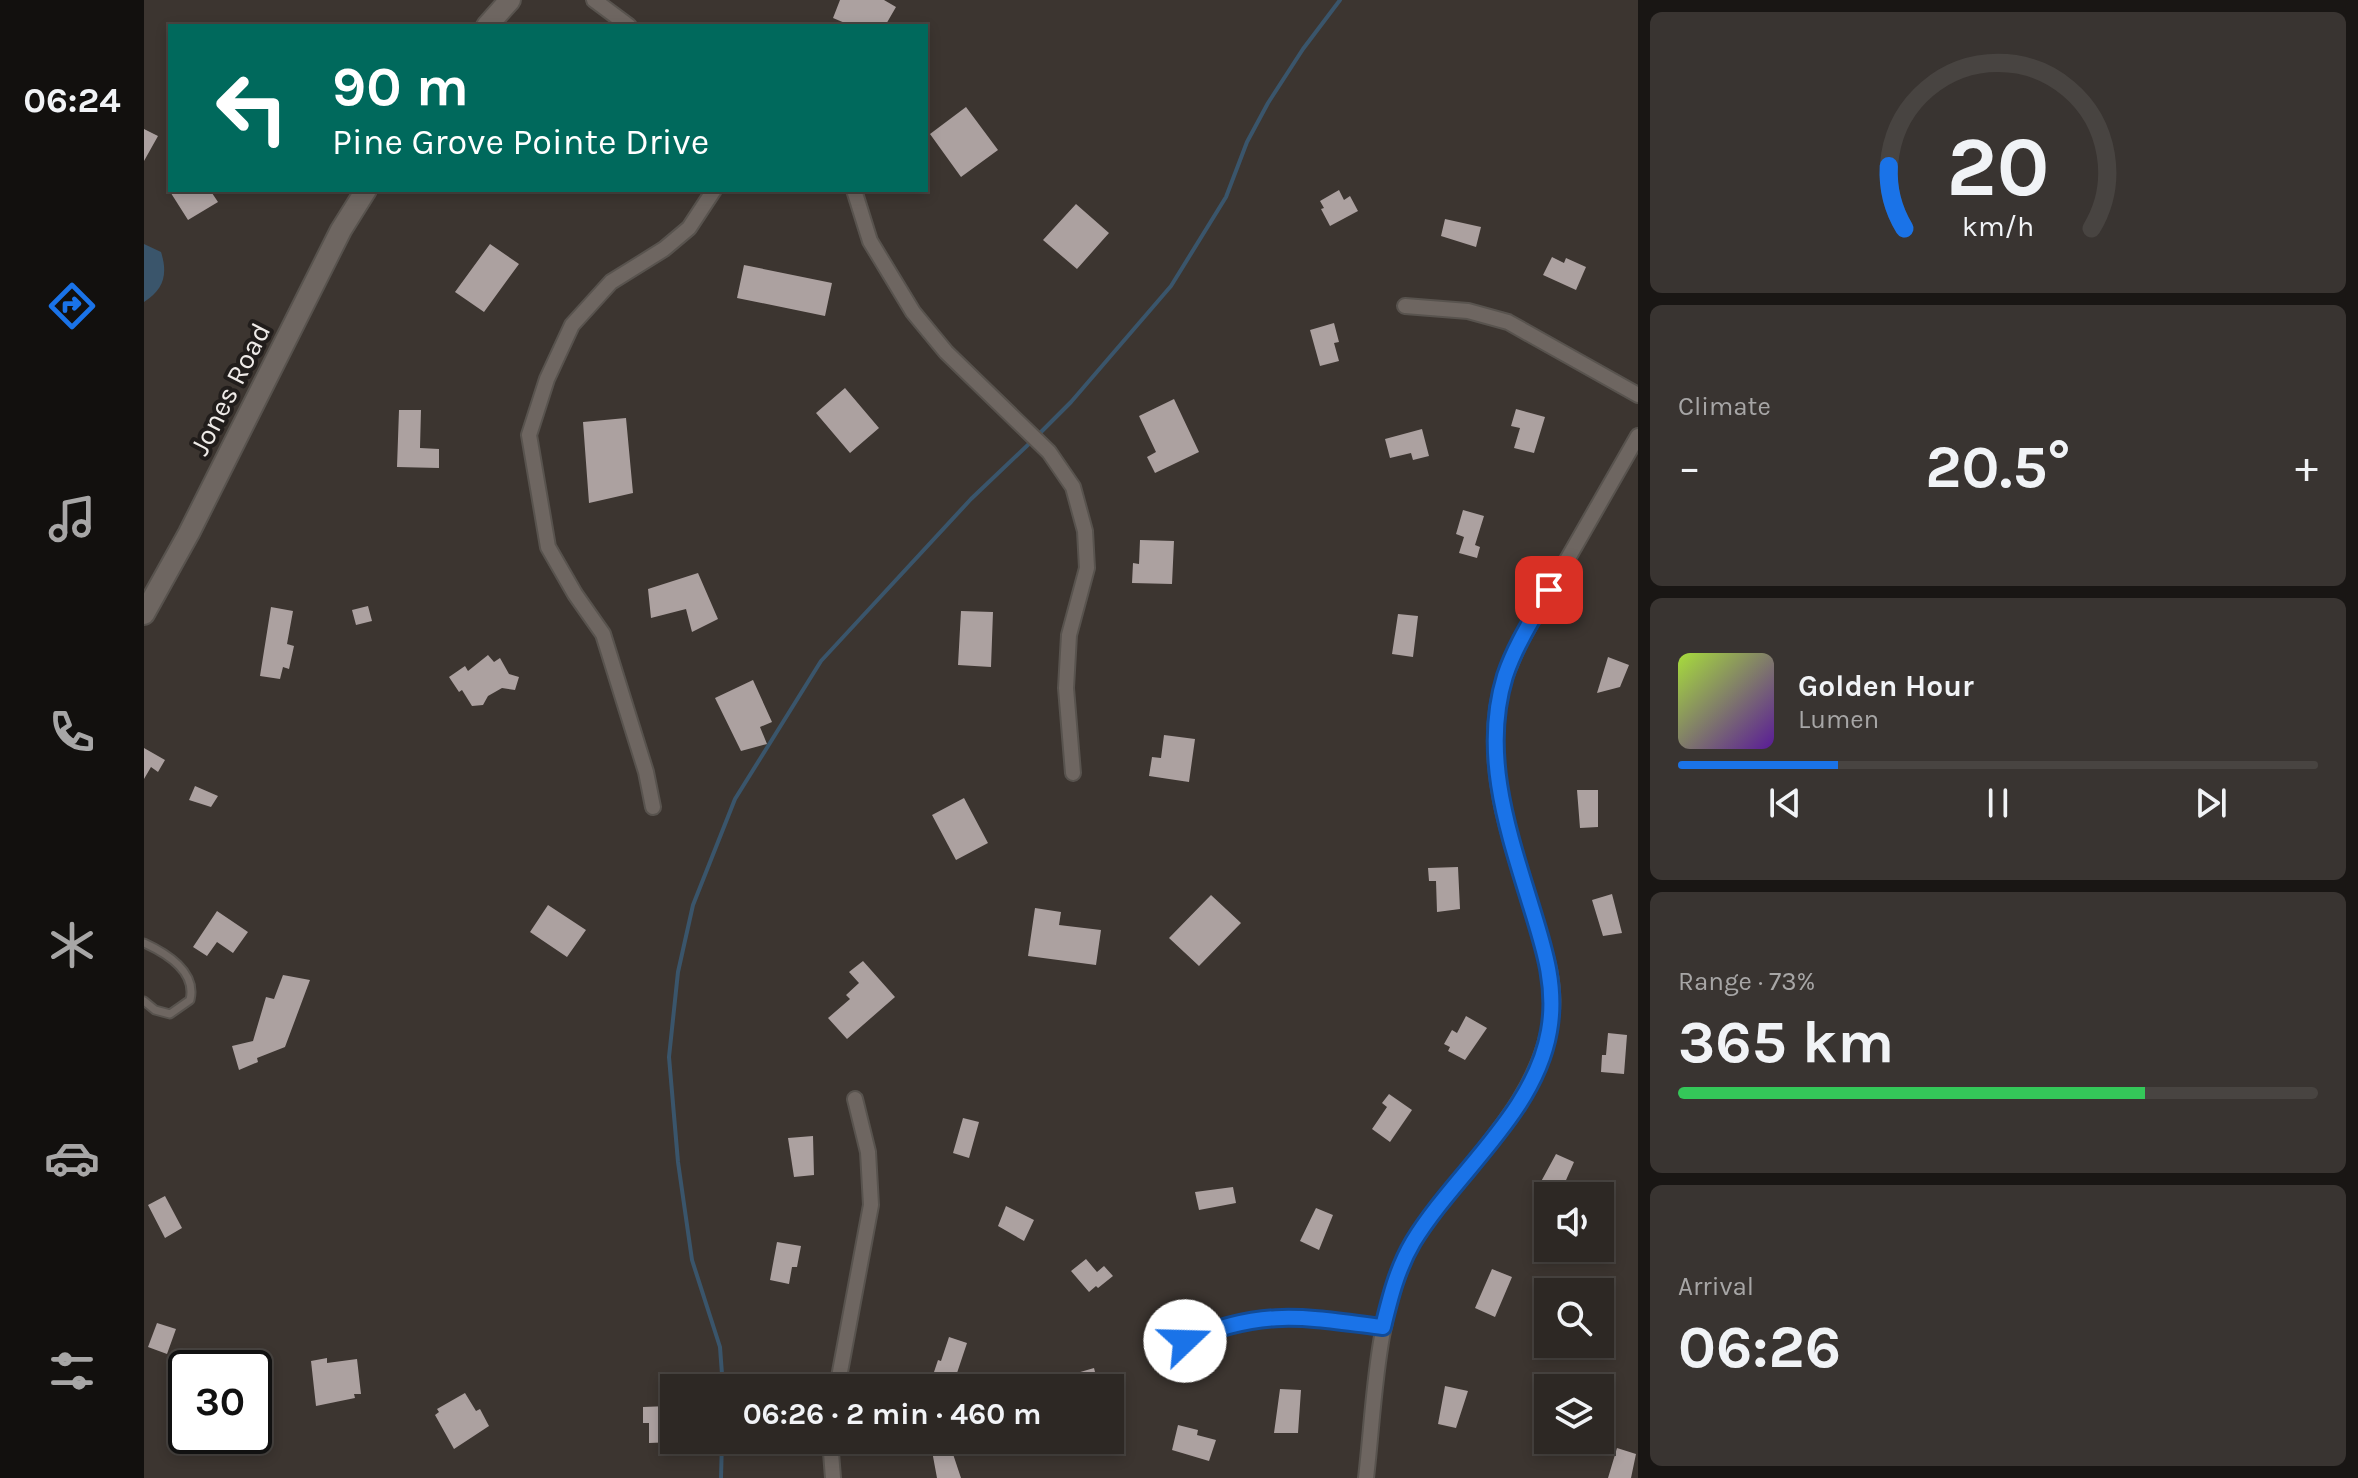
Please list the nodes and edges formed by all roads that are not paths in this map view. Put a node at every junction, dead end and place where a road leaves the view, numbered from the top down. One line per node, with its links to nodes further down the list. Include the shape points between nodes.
1 (510, 0): 3 (street)
2 (594, 0): 4 (street)
3 (489, 24)
4 (626, 24)
5 (365, 192): 11 (street, Jones Road)
6 (713, 192): 13 (street, via 689,228 611,282 572,325 529,435 548,547 603,634)
7 (855, 192): 12 (street, via 870,241 913,312 946,352 1049,452 1073,487 1085,531 1087,568 1069,635 1066,688)
8 (1405, 306): 9 (street, via 1468,311 1508,322)
9 (1638, 395)
10 (1638, 436): 17 (street, via 1520,642 1497,708 1498,785 1551,977 1546,1047 1533,1080 1504,1123 1411,1244)
11 (144, 614)
12 (1073, 773)
13 (653, 807)
14 (144, 943): 15 (lane, via 178,965 193,990 190,1000 170,1014)
15 (144, 1001)
16 (855, 1099): 19 (street, via 868,1152 871,1205)
17 (1383, 1327): 18 (street, via 1265,1317); 22 (street)
18 (1185, 1341)
19 (840, 1374)
20 (831, 1454): 21 (street)
21 (833, 1478)
22 (1366, 1478)

